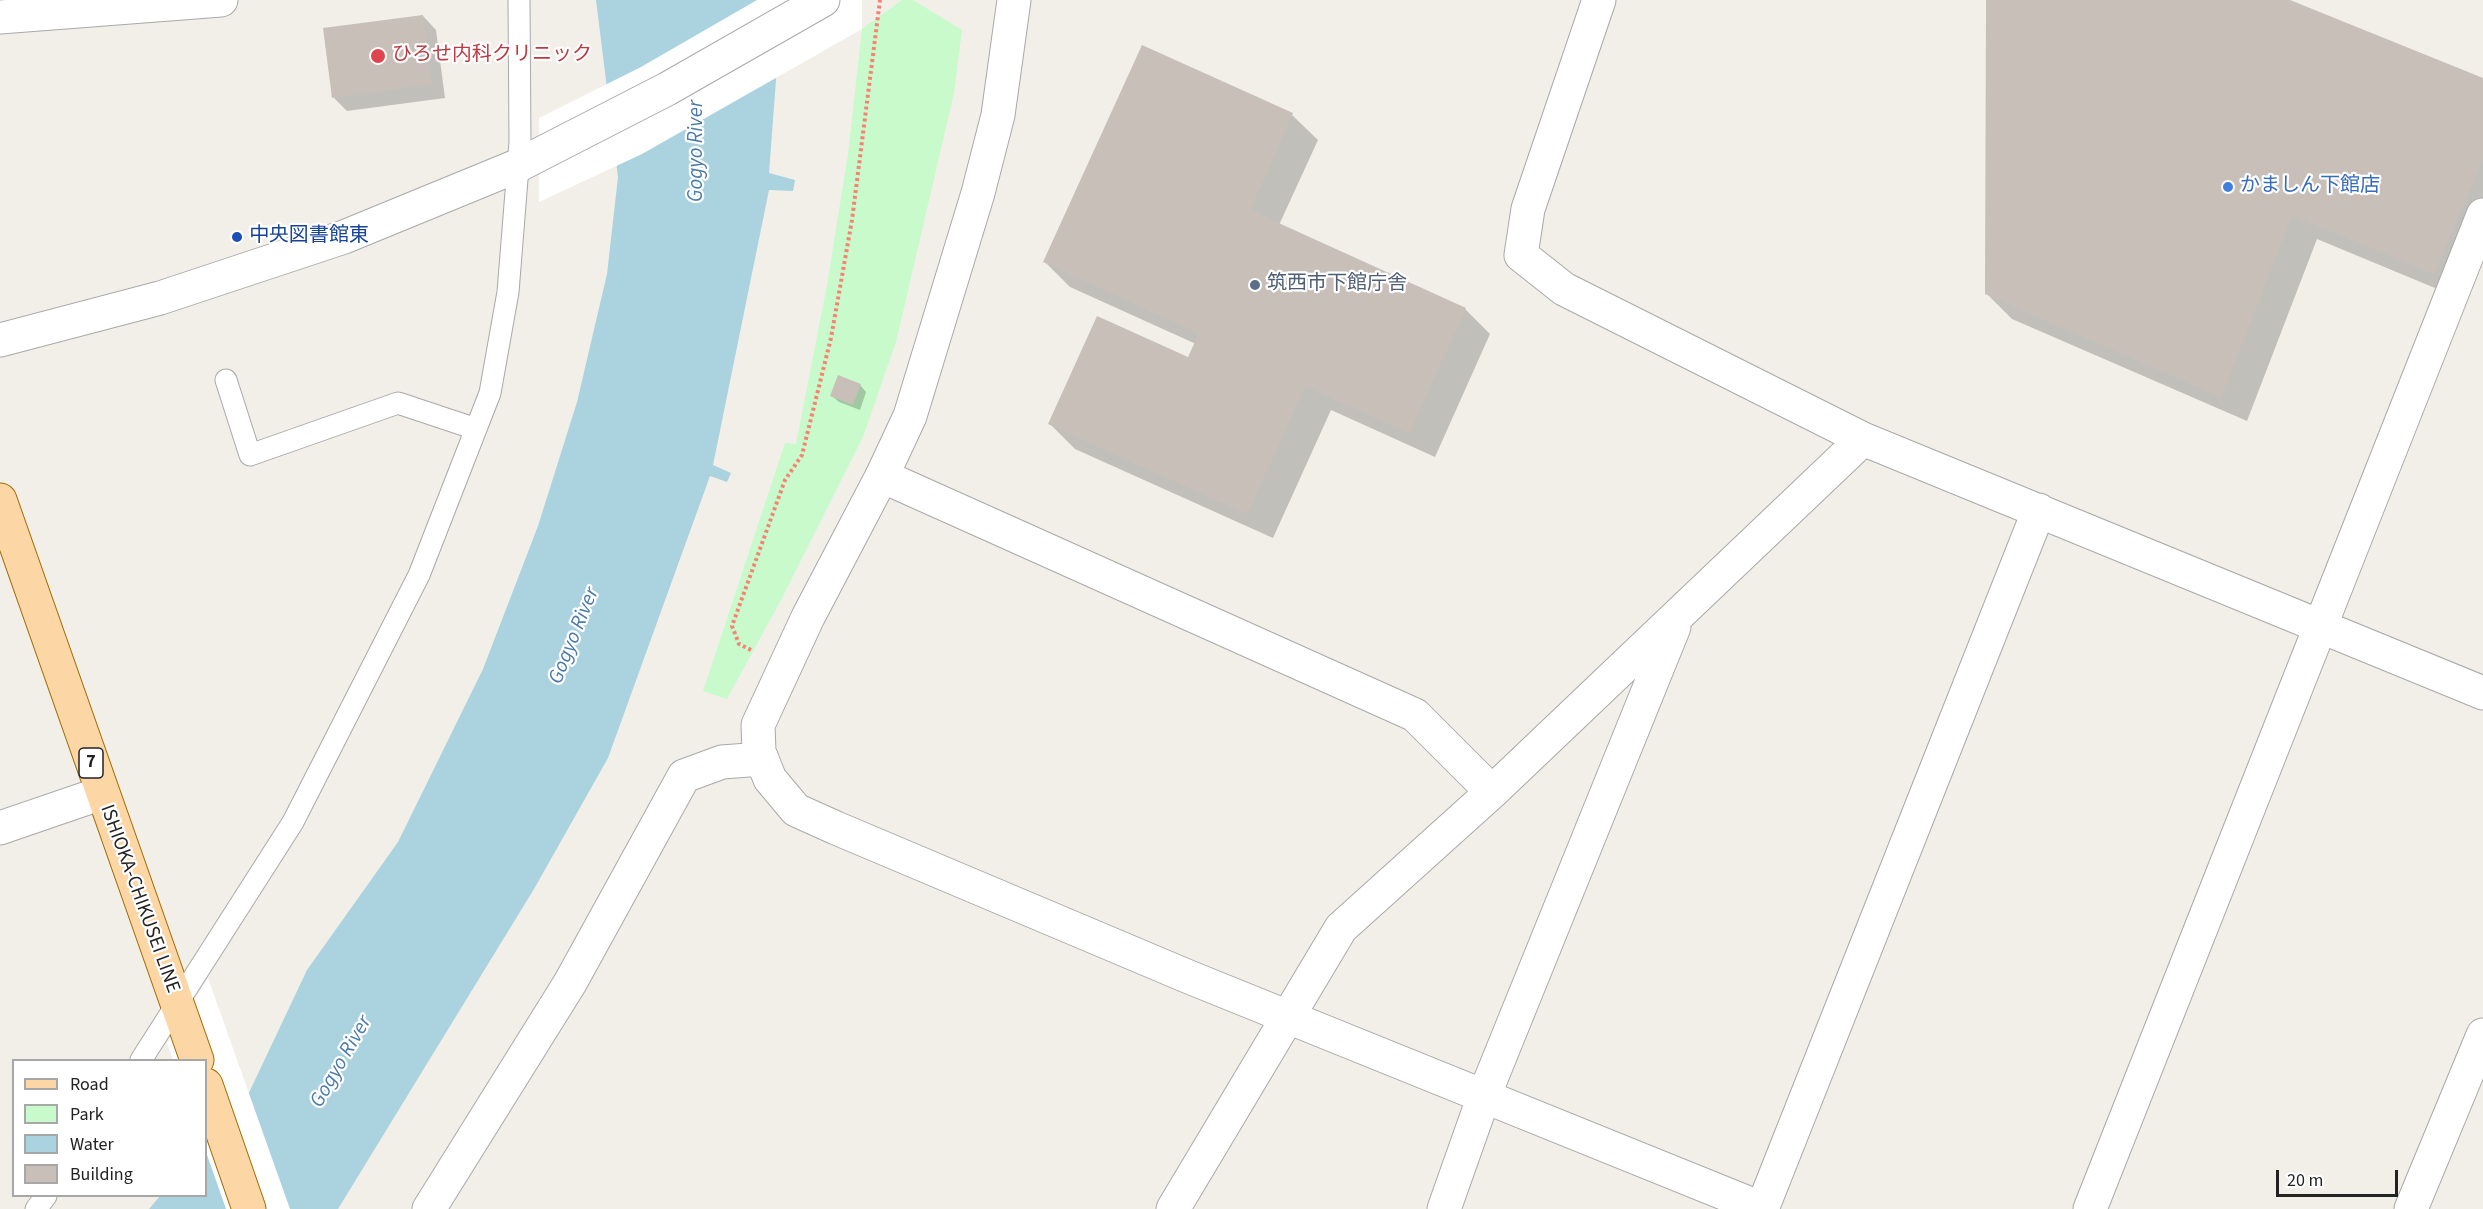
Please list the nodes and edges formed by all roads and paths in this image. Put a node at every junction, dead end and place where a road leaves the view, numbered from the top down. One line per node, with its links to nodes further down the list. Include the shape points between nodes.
1 (221, 0): 7 (street)
2 (519, 0): 9 (lane)
3 (823, 0): 9 (street, via 668,89)
4 (880, 0): 20 (path, via 852,220 818,394 802,455 785,480 732,626 739,644)
5 (1014, 0): 15 (street, via 998,115 975,204 910,416)
6 (1599, 0): 14 (street, via 1528,209 1521,255 1564,290)
7 (76, 5): 8 (street)
8 (0, 17)
9 (528, 161): 11 (street, via 344,237 160,298); 13 (lane, via 490,393)
10 (2483, 215): 19 (street)
11 (0, 340)
12 (226, 380): 13 (lane, via 250,455 398,403)
13 (476, 429): 26 (lane, via 419,575 293,822)
14 (1863, 439): 17 (street); 18 (street)
15 (882, 476): 22 (street, via 808,617 758,725); 23 (street, via 1415,715)
16 (0, 500): 24 (main road, ISHIOKA-CHIKUSEI LINE / 7)
17 (2040, 510): 19 (street); 39 (street)
18 (1678, 617): 23 (street); 32 (street)
19 (2321, 625): 21 (street); 40 (street)
20 (760, 655)
21 (2483, 693)
22 (762, 759): 27 (street, via 770,779 796,810); 36 (street, via 722,762 684,776 570,983)
23 (1492, 792): 27 (street, via 1341,928)
24 (102, 793): 25 (street); 26 (main road, ISHIOKA-CHIKUSEI LINE / 7)
25 (0, 828)
26 (181, 1017): 29 (lane); 30 (main road, ISHIOKA-CHIKUSEI LINE / 7)
27 (1288, 1017): 32 (street); 37 (street)
28 (2483, 1035): 41 (street)
29 (142, 1059)
30 (197, 1059)
31 (207, 1088): 35 (main road)
32 (1484, 1096): 38 (street); 39 (street)
33 (45, 1197): 34 (lane)
34 (36, 1209)
35 (249, 1209)
36 (429, 1209)
37 (1173, 1209)
38 (1444, 1209)
39 (1762, 1209)
40 (2090, 1209)
41 (2411, 1209)

